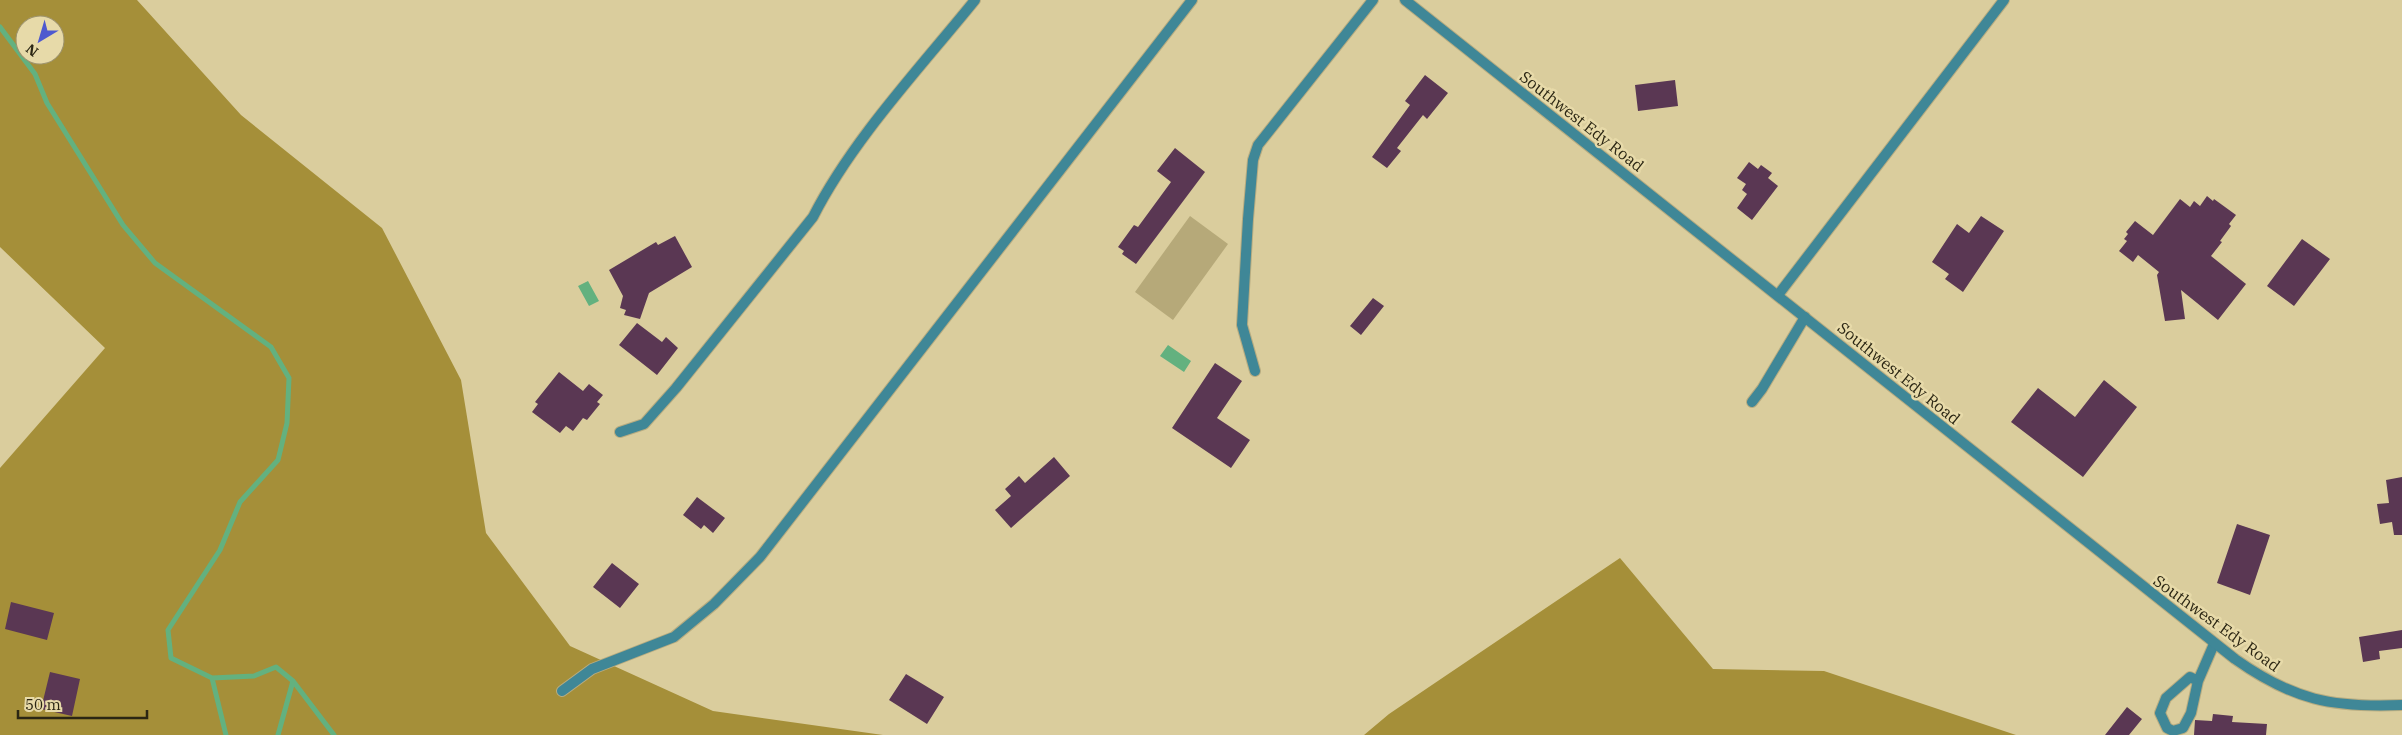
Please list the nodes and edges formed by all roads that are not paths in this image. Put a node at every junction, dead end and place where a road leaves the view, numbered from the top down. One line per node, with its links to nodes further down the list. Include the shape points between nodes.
1 (975, 0): 10 (street, via 852,152 813,217 676,388 644,424)
2 (1192, 0): 13 (street, via 760,557 714,604 674,637 592,668)
3 (1373, 0): 8 (street, via 1265,136 1256,153 1247,227 1242,325)
4 (1405, 0): 6 (street, Southwest Edy Road)
5 (2004, 0): 6 (street)
6 (1778, 295): 7 (street, Southwest Edy Road)
7 (1805, 317): 9 (street); 11 (street, Southwest Edy Road)
8 (1255, 371)
9 (1752, 402)
10 (620, 432)
11 (2214, 644): 12 (street); 14 (street, Southwest Edy Road, via 2260,676 2299,695 2344,705)
12 (2198, 681): 12 (street, via 2191,713 2183,728 2173,731 2167,728 2160,713 2166,698 2190,677)
13 (562, 691)
14 (2402, 706)

